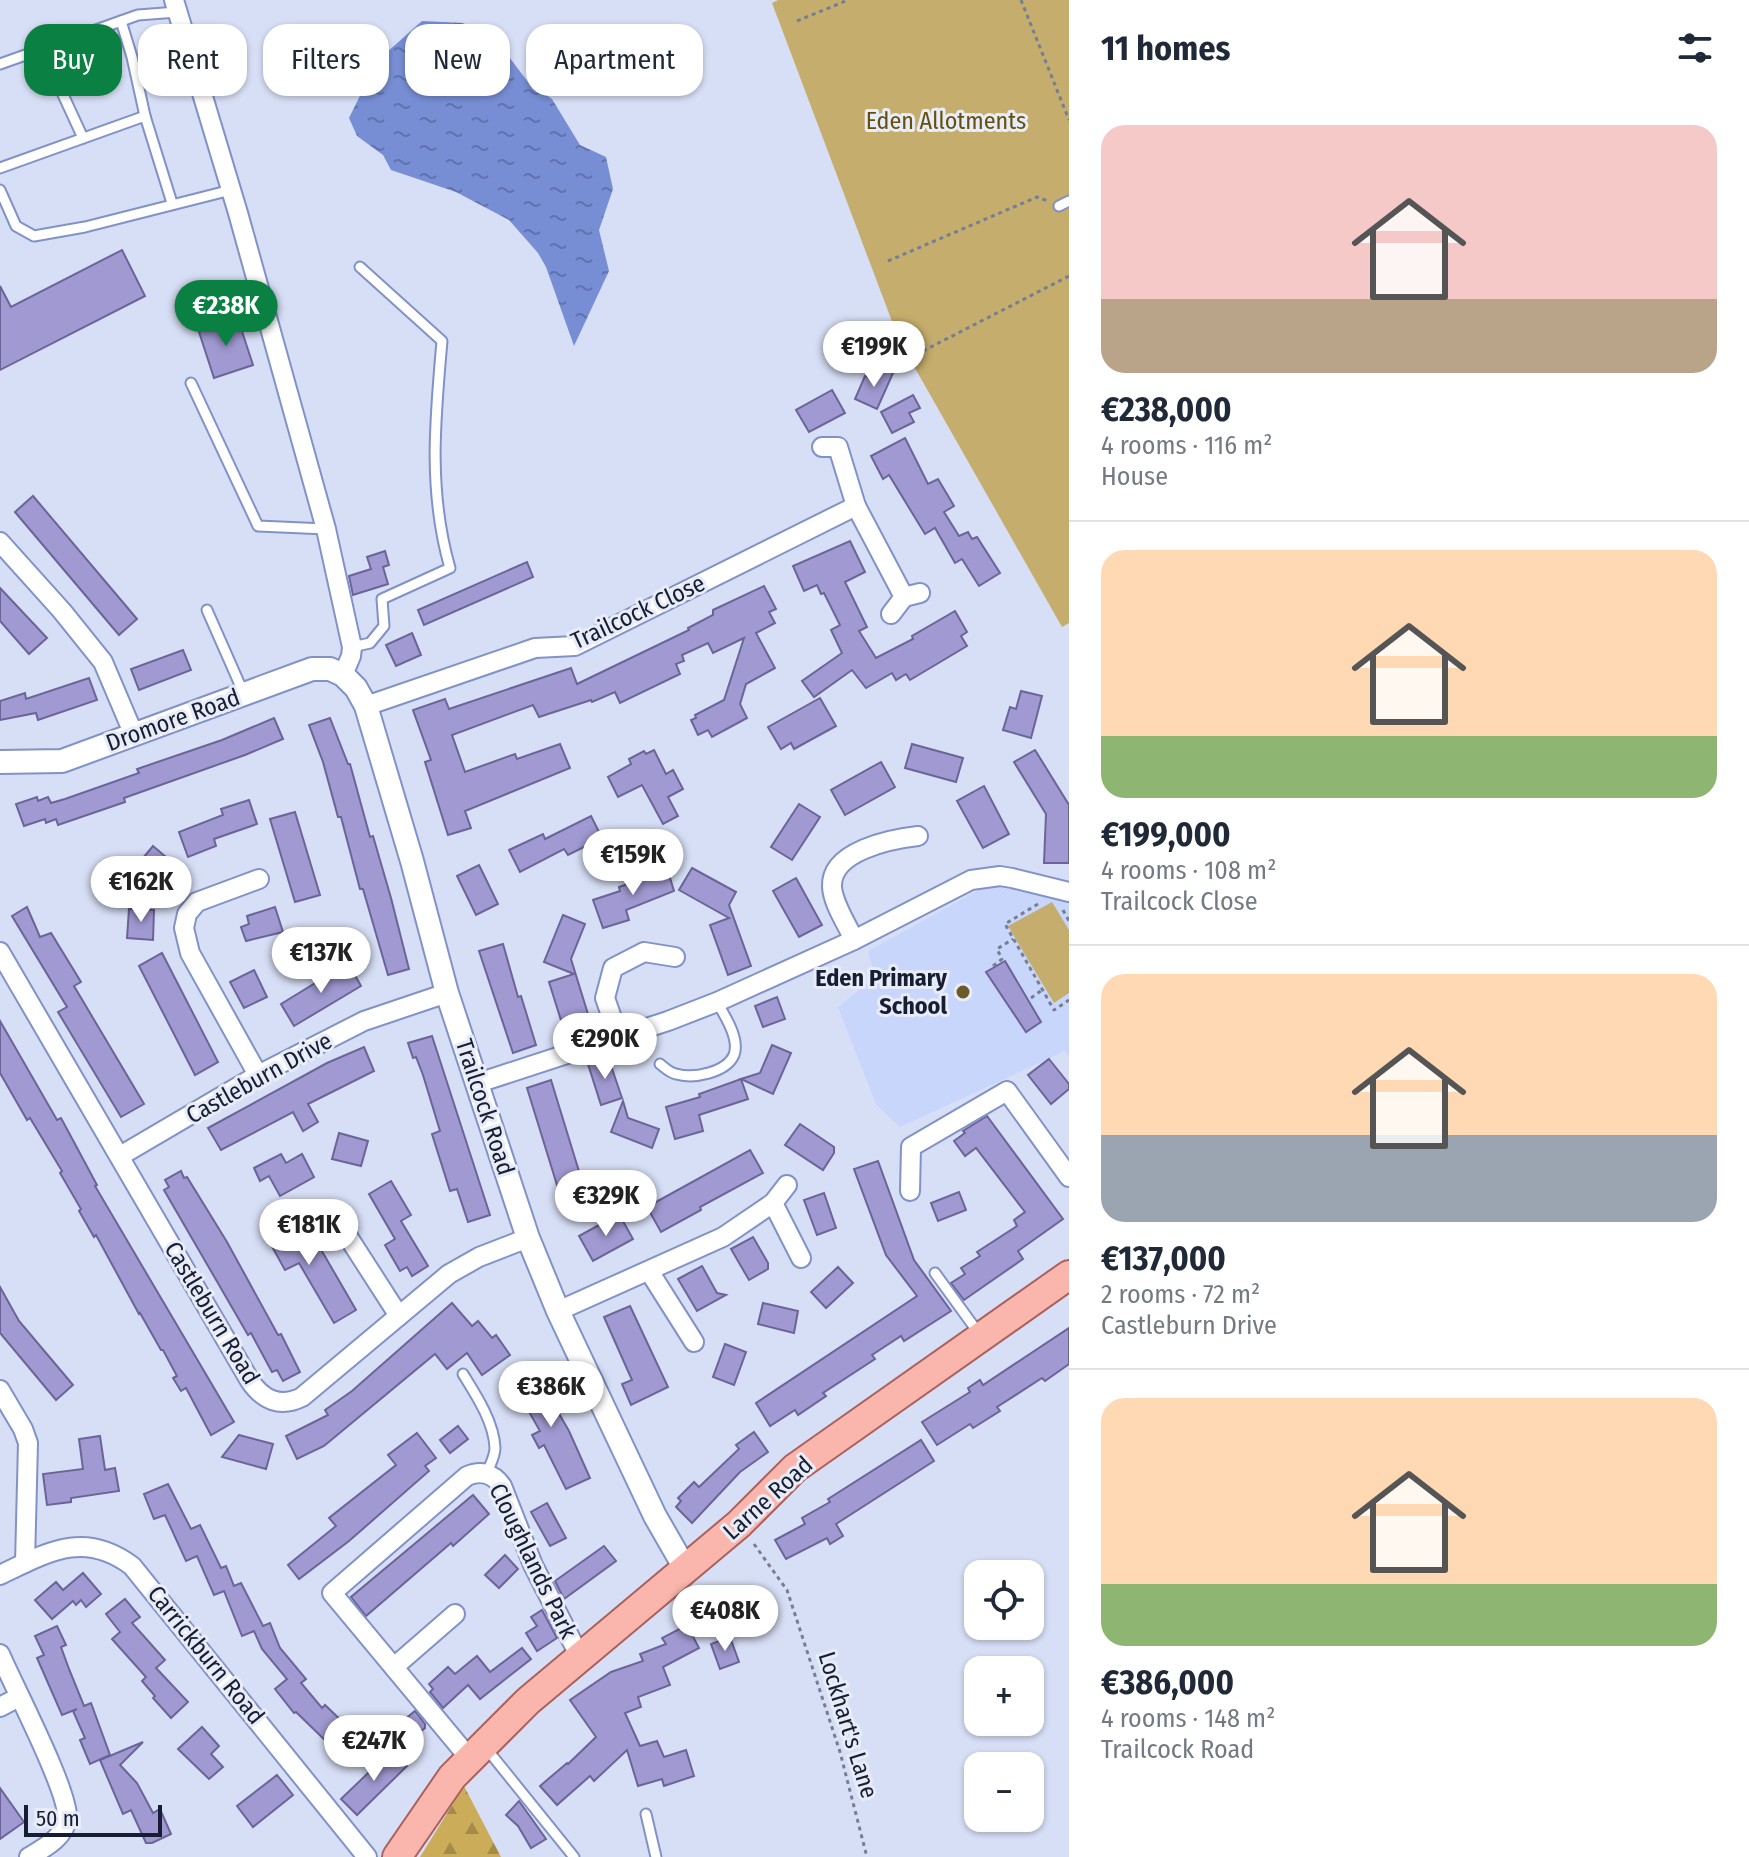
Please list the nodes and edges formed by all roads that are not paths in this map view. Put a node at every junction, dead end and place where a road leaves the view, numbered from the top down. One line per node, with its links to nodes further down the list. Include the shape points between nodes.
1 (176, 6): 2 (lane); 11 (street)
2 (121, 21): 3 (lane); 7 (lane)
3 (113, 24)
4 (24, 55): 5 (lane)
5 (0, 64)
6 (64, 96): 8 (lane)
7 (145, 116): 8 (lane); 13 (lane)
8 (83, 138): 9 (lane)
9 (0, 168)
10 (0, 190): 13 (lane, via 16,226 34,236)
11 (231, 190): 13 (lane); 19 (street)
12 (1069, 201): 14 (lane)
13 (172, 203)
14 (1059, 206)
15 (360, 267): 23 (lane, via 442,341 433,435 450,568 382,599 384,626 370,643)
16 (191, 383): 19 (lane, via 258,526)
17 (838, 446): 18 (street)
18 (856, 506): 22 (street, via 912,595); 26 (street, Trailcock Close, via 575,646 535,648)
19 (326, 529): 23 (street)
20 (0, 542): 27 (street, via 103,662)
21 (207, 610): 25 (lane)
22 (891, 614)
23 (352, 647): 24 (street)
24 (343, 675): 25 (street, Dromore Road, via 312,669); 26 (street, Trailcock Road)
25 (244, 694): 27 (street, Dromore Road)
26 (366, 706): 35 (street, Trailcock Road)
27 (134, 735): 28 (street, Dromore Road, via 62,761)
28 (0, 762)
29 (918, 836): 32 (street, via 853,854 833,873 832,891)
30 (259, 879): 39 (street, via 197,902 184,928 190,953)
31 (1064, 897): 32 (street, via 1012,878 981,878)
32 (854, 940): 36 (street)
33 (0, 952): 41 (street, Castleburn Road)
34 (675, 957): 37 (street, via 644,952 613,968 605,998)
35 (447, 993): 39 (street, Castleburn Drive, via 364,1021); 40 (street, Trailcock Road)
36 (717, 1002): 37 (street); 38 (lane, via 734,1038 735,1054 727,1065 692,1076 674,1074)
37 (619, 1038): 40 (street)
38 (660, 1064)
39 (258, 1075): 41 (street, Castleburn Drive)
40 (478, 1083): 47 (street, Trailcock Road)
41 (120, 1156): 53 (street, Castleburn Road, via 250,1381 265,1398 286,1403 302,1397)
42 (1069, 1177): 44 (street, via 1007,1091 911,1147)
43 (787, 1185): 45 (street)
44 (910, 1191)
45 (773, 1203): 48 (street); 49 (street, via 723,1237)
46 (334, 1215): 53 (street)
47 (528, 1238): 52 (street, Trailcock Road); 53 (street, Castleburn Road, via 459,1267)
48 (801, 1258)
49 (649, 1271): 52 (street); 55 (street)
50 (935, 1273): 54 (lane)
51 (1069, 1275): 54 (main road, Larne Road)
52 (558, 1311): 60 (street, Trailcock Road)
53 (399, 1316)
54 (982, 1338): 60 (main road, Larne Road, via 795,1468)
55 (694, 1342)
56 (463, 1374): 58 (lane, via 490,1427 495,1449)
57 (0, 1390): 59 (street, via 28,1443)
58 (487, 1473): 64 (street, Cloughlands Park, via 502,1486 533,1565); 65 (street, Cloughlands Park, via 467,1476 332,1593)
59 (25, 1563): 61 (street, Carrickburn Road); 71 (street, Carrickburn Road, via 58,1549 84,1546 111,1552 132,1566)
60 (686, 1570): 64 (main road, Larne Road)
61 (0, 1575)
62 (455, 1614): 65 (street)
63 (0, 1654): 66 (street)
64 (581, 1659): 68 (main road, Larne Road, via 528,1701)
65 (394, 1667): 68 (street)
66 (19, 1697): 67 (street); 70 (street, via 67,1811 59,1836)
67 (0, 1707)
68 (477, 1752): 72 (main road, Larne Road, via 435,1799); 73 (lane)
69 (646, 1814): 74 (lane)
70 (29, 1857)
71 (367, 1857)
72 (397, 1857)
73 (574, 1857)
74 (656, 1857)

